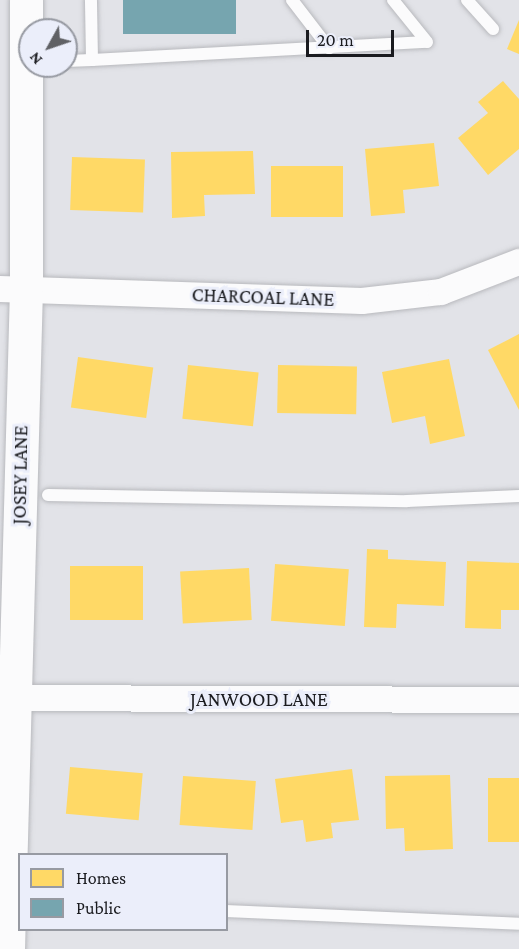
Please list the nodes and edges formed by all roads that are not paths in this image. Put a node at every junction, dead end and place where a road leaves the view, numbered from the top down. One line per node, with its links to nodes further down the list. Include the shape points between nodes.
1 (26, 0): 6 (main road, JOSEY LANE)
2 (91, 0): 9 (lane)
3 (292, 0): 8 (lane)
4 (393, 0): 8 (lane, via 428,42)
5 (466, 0): 7 (lane)
6 (26, 18)
7 (493, 29)
8 (330, 48): 9 (lane)
9 (93, 60): 10 (lane)
10 (78, 61)
11 (26, 78): 13 (main road, JOSEY LANE)
12 (519, 262): 13 (street, CHARCOAL LANE, via 441,292 362,301)
13 (13, 289): 16 (main road, JOSEY LANE)
14 (48, 495): 15 (lane, via 407,501)
15 (519, 496)
16 (8, 698): 17 (street, JANWOOD LANE); 18 (main road, JOSEY LANE)
17 (519, 700)
18 (14, 901): 21 (main road, JOSEY LANE)
19 (228, 911): 20 (lane)
20 (519, 924)
21 (8, 949)

